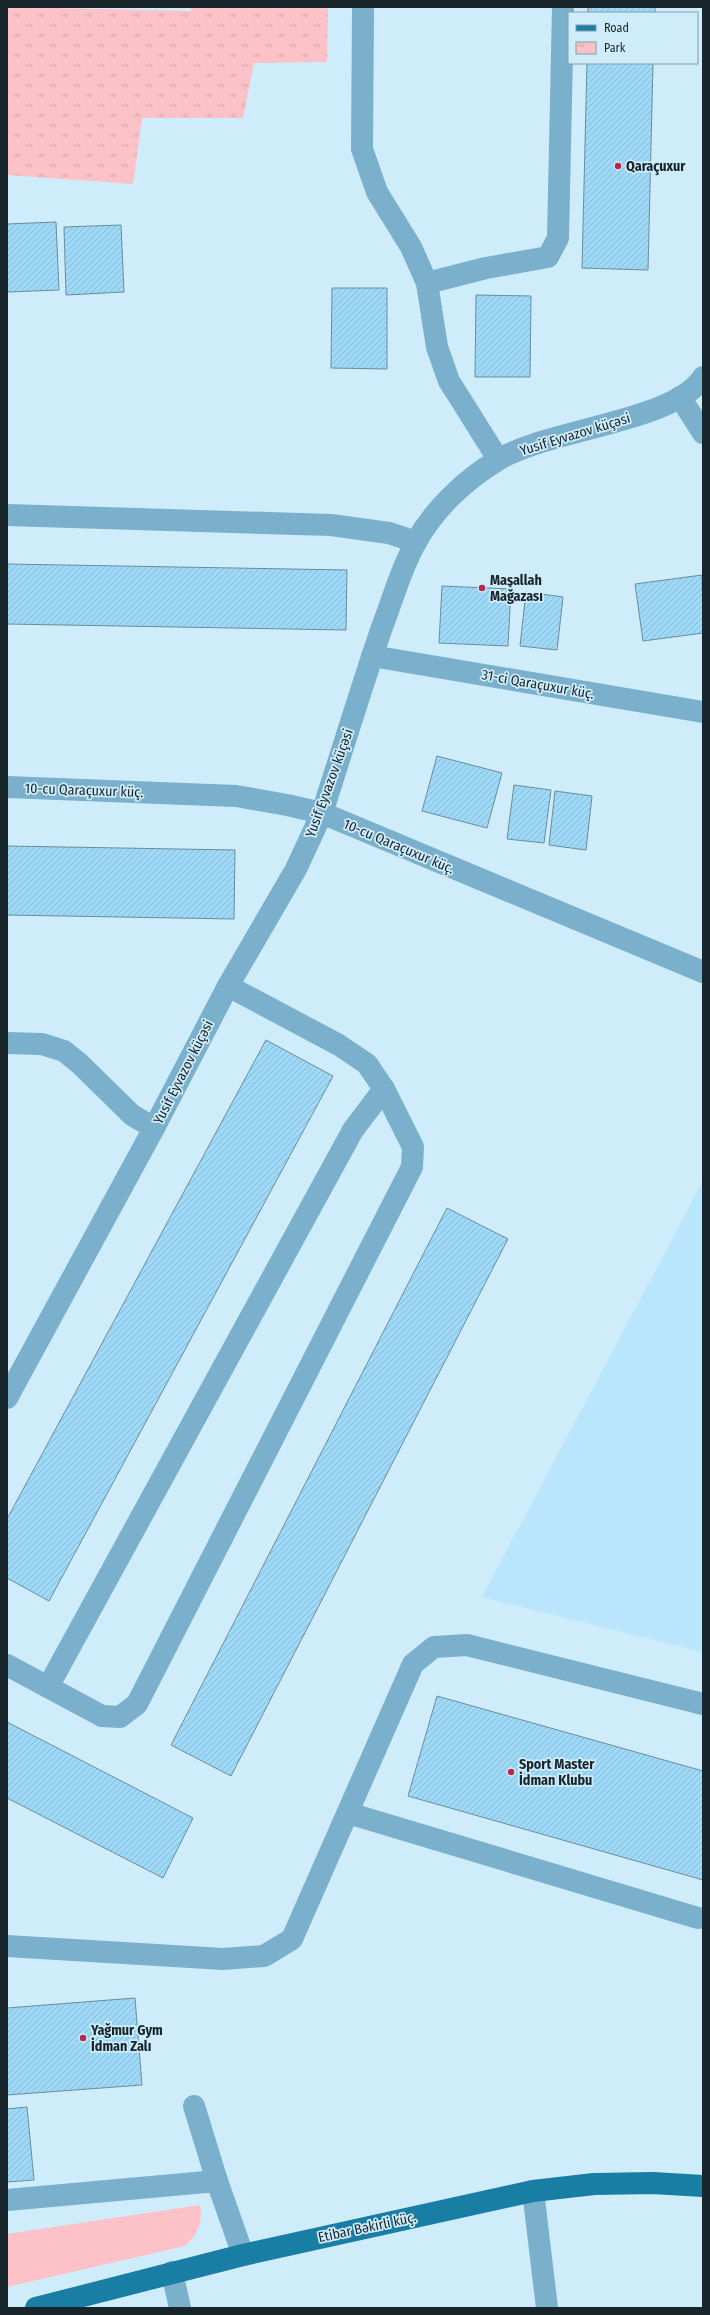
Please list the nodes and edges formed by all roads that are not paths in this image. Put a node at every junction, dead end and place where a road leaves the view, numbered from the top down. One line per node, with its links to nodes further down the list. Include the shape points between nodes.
1 (363, 7): 3 (street, via 362,149 377,192 411,247)
2 (563, 7): 3 (street, via 558,238 548,257 486,268)
3 (427, 283): 7 (street, via 437,347 449,381)
4 (703, 377): 5 (street, Yusif Eyvazov küçəsi, via 699,384)
5 (680, 397): 6 (street); 7 (street, Yusif Eyvazov küçəsi, via 642,414 530,444)
6 (703, 433)
7 (498, 459): 9 (street, Yusif Eyvazov küçəsi, via 464,485 433,516)
8 (7, 515): 9 (street, via 331,525 389,533)
9 (416, 542): 10 (street, Yusif Eyvazov küçəsi, via 398,583)
10 (372, 656): 11 (street, 31-ci Qaraçuxur küç.); 13 (street, Yusif Eyvazov küçəsi)
11 (703, 712)
12 (7, 787): 13 (street, 10-cu Qaraçuxur küç., via 236,796 287,804)
13 (322, 813): 14 (street, 10-cu Qaraçuxur küç.); 15 (street, Yusif Eyvazov küçəsi, via 296,869)
14 (703, 972)
15 (228, 986): 17 (street, via 339,1045 367,1064); 18 (street, Yusif Eyvazov küçəsi)
16 (7, 1043): 18 (street, via 42,1044 64,1052 80,1064 132,1115)
17 (384, 1089): 21 (street, via 353,1130); 21 (street, via 413,1148 412,1167 136,1704 120,1717 102,1716)
18 (154, 1128): 19 (street, Yusif Eyvazov küçəsi)
19 (7, 1398)
20 (7, 1665): 21 (street)
21 (48, 1687)
22 (703, 1704): 23 (street, via 467,1645 434,1647 413,1664)
23 (348, 1813): 24 (street); 25 (street, via 292,1939 264,1956 222,1959)
24 (698, 1918)
25 (7, 1946)
26 (194, 2106): 27 (street)
27 (217, 2181): 30 (street); 31 (street)
28 (703, 2186): 29 (main road, Etibar Bəkirli küç., via 653,2183 601,2184)
29 (533, 2191): 31 (main road, Etibar Bəkirli küç.); 35 (street)
30 (7, 2200)
31 (243, 2255): 32 (main road, Etibar Bəkirli küç.)
32 (172, 2272): 33 (main road, Etibar Bəkirli küç.); 34 (street)
33 (36, 2308)
34 (180, 2308)
35 (547, 2308)

